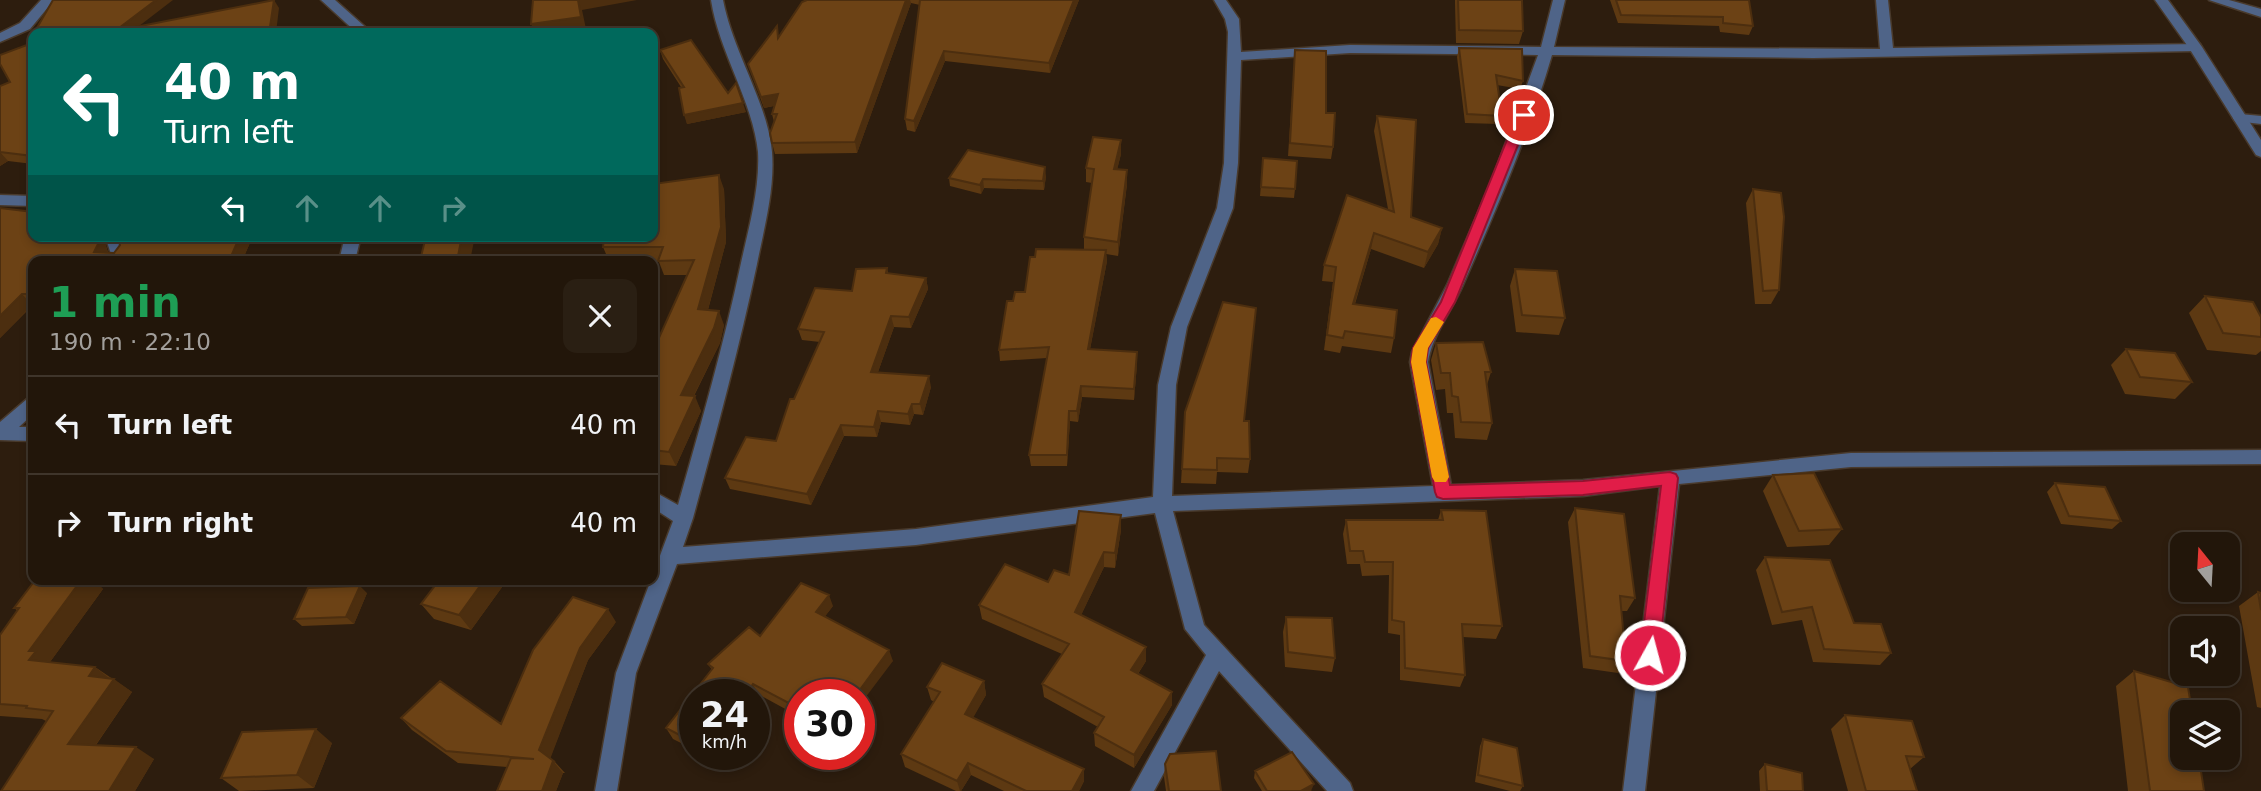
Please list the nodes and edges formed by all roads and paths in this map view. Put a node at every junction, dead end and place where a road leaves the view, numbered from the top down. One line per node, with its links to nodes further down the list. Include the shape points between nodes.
1 (48, 0): 11 (street, via 25,26)
2 (327, 0): 10 (street)
3 (717, 0): 29 (street, via 722,29 759,124 765,153 761,207 734,335)
4 (1220, 0): 15 (street, via 1232,19)
5 (1559, 0): 13 (street)
6 (1882, 0): 14 (street)
7 (2161, 0): 12 (street)
8 (2215, 0): 9 (street)
9 (2261, 13)
10 (359, 28)
11 (0, 38)
12 (2195, 47): 14 (street); 16 (street)
13 (1549, 50): 14 (street); 15 (street, via 1350,49); 26 (street, via 1448,302 1420,348)
14 (1887, 52)
15 (1236, 56): 28 (street, via 1225,208 1179,327 1167,385)
16 (2240, 118): 17 (street); 18 (street)
17 (2261, 120)
18 (2261, 152)
19 (0, 200): 20 (street)
20 (28, 201)
21 (28, 408): 22 (street)
22 (0, 433): 23 (street)
23 (28, 434)
24 (2261, 457): 25 (street, via 1851,460)
25 (1670, 478): 26 (street, via 1583,488); 35 (street)
26 (1443, 492): 28 (street)
27 (658, 502): 29 (street)
28 (1162, 504): 30 (street, via 916,537); 31 (street, via 1195,629)
29 (684, 518): 30 (street)
30 (671, 556): 32 (street, via 626,673)
31 (1217, 656): 33 (street); 34 (street)
32 (606, 791)
33 (1142, 791)
34 (1342, 791)
35 (1634, 791)

